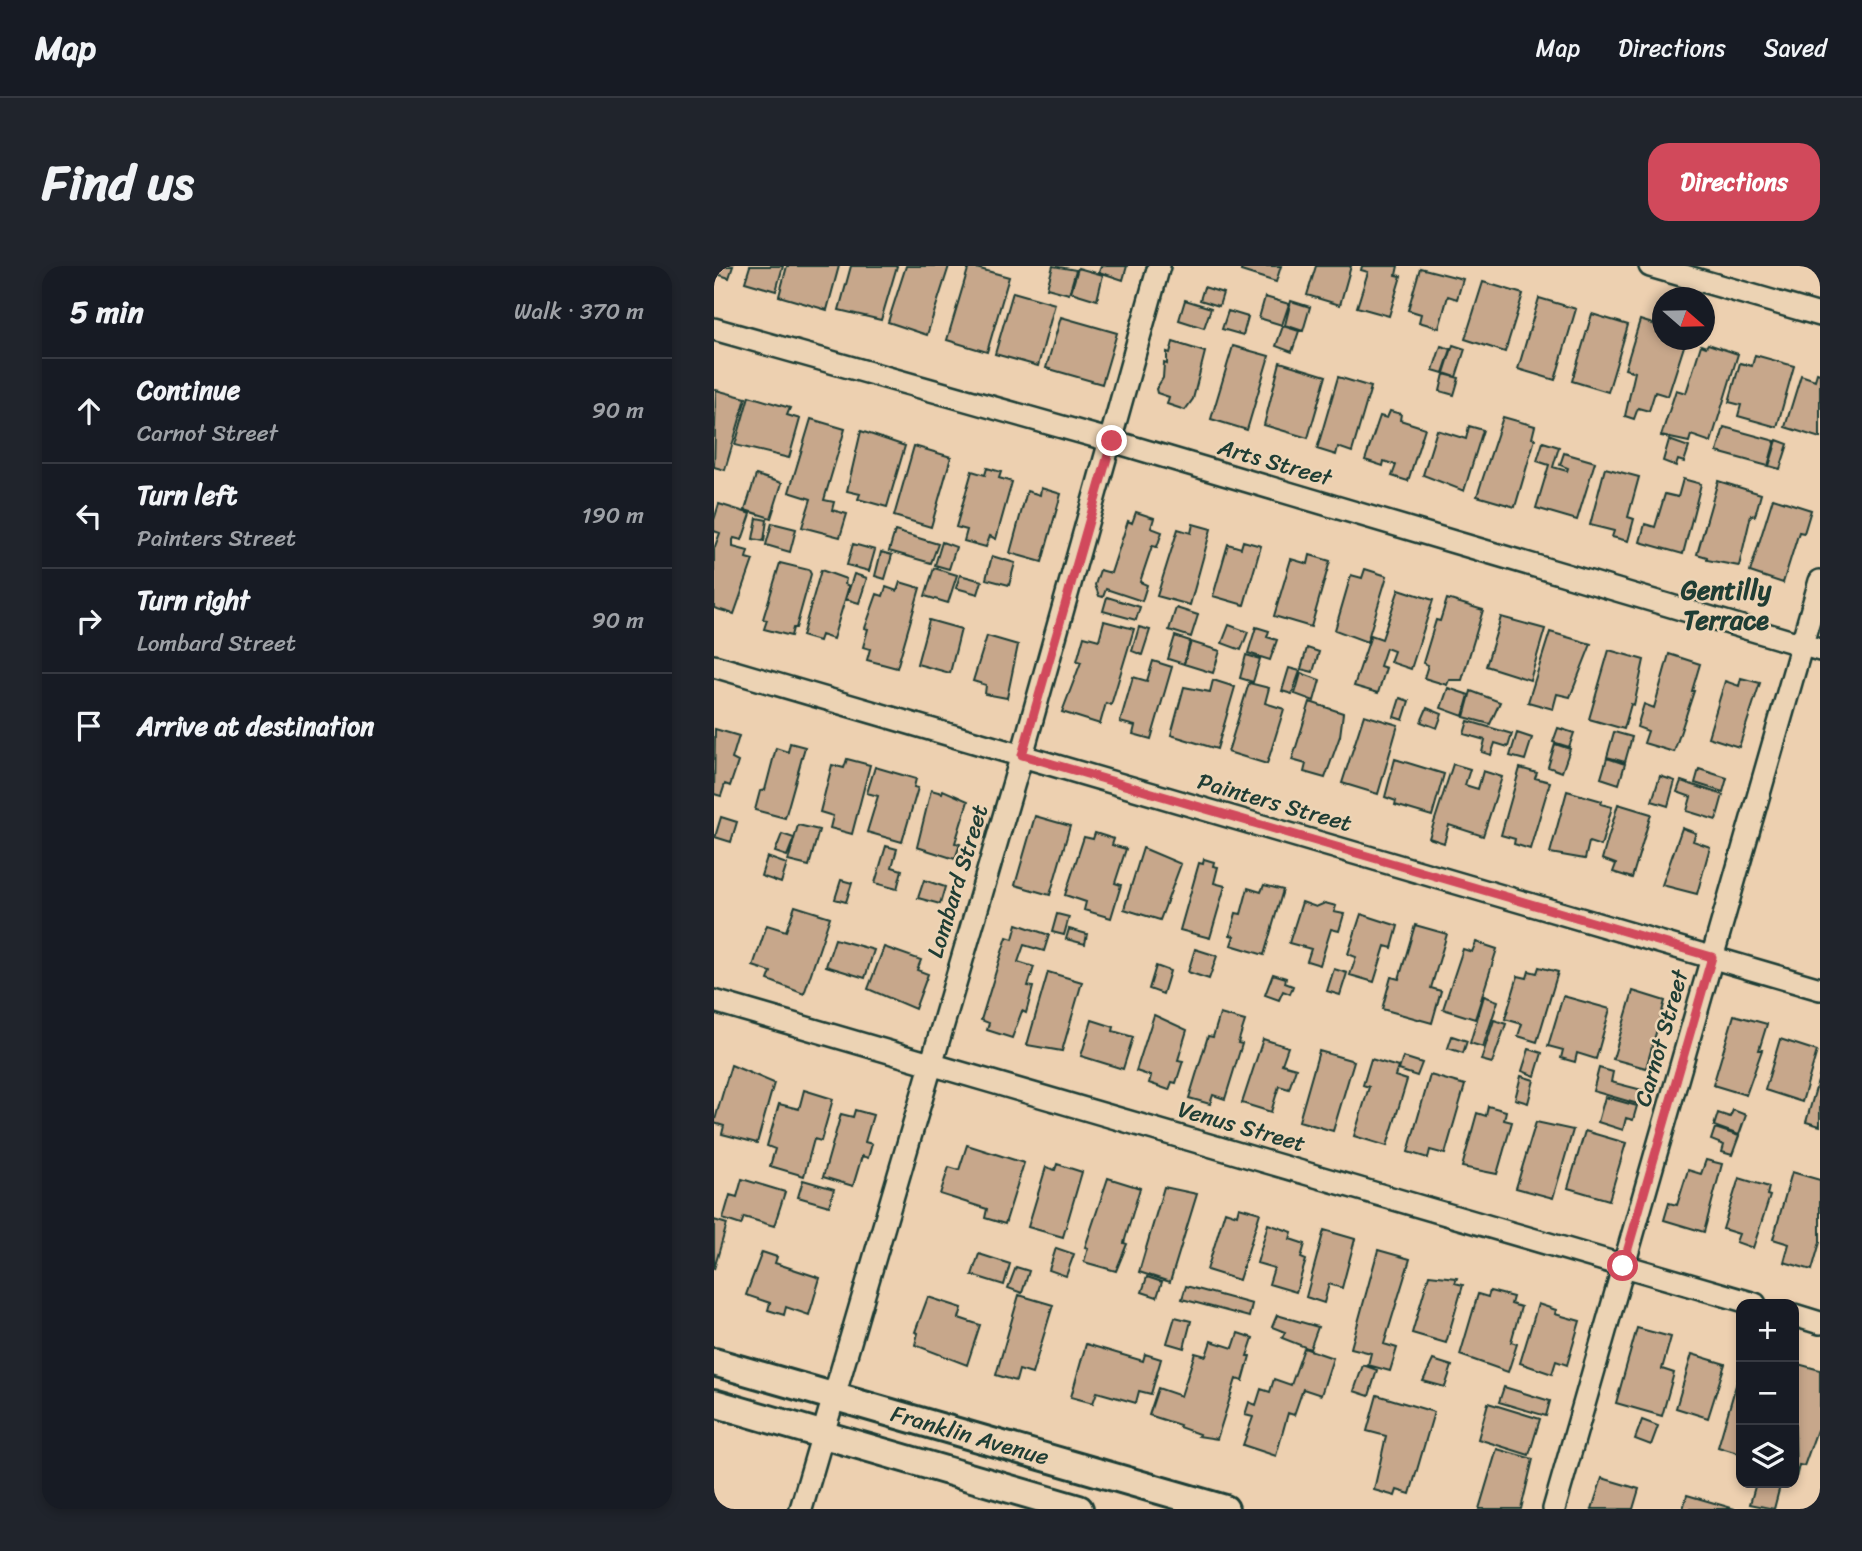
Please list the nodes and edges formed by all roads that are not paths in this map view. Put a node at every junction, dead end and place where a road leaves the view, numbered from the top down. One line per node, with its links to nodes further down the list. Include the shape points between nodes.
1 (1158, 266): 5 (street, Lombard Street)
2 (1650, 266): 3 (street)
3 (1820, 315)
4 (714, 329): 5 (street, Arts Street)
5 (1112, 441): 7 (street, Arts Street); 9 (street, Lombard Street)
6 (1820, 581): 7 (street, Carnot Street)
7 (1811, 647): 10 (street, Carnot Street)
8 (714, 666): 9 (street, Painters Street)
9 (1022, 755): 10 (street, Painters Street); 13 (street, Lombard Street)
10 (1712, 957): 11 (street, Painters Street); 14 (street, Carnot Street)
11 (1820, 989)
12 (714, 1001): 13 (street, Venus Street)
13 (931, 1062): 14 (street, Venus Street); 19 (street, Lombard Street)
14 (1623, 1266): 15 (street, Venus Street); 25 (street, Carnot Street)
15 (1738, 1299)
16 (1799, 1317): 17 (street)
17 (1820, 1323)
18 (714, 1362): 19 (street, Franklin Avenue)
19 (832, 1396): 21 (street, Lombard Street); 24 (street, Franklin Avenue)
20 (714, 1403): 21 (street, Franklin Avenue)
21 (822, 1433): 22 (street, Lombard Street); 23 (street, Franklin Avenue)
22 (801, 1509)
23 (1079, 1509)
24 (1225, 1509)
25 (1554, 1509)

